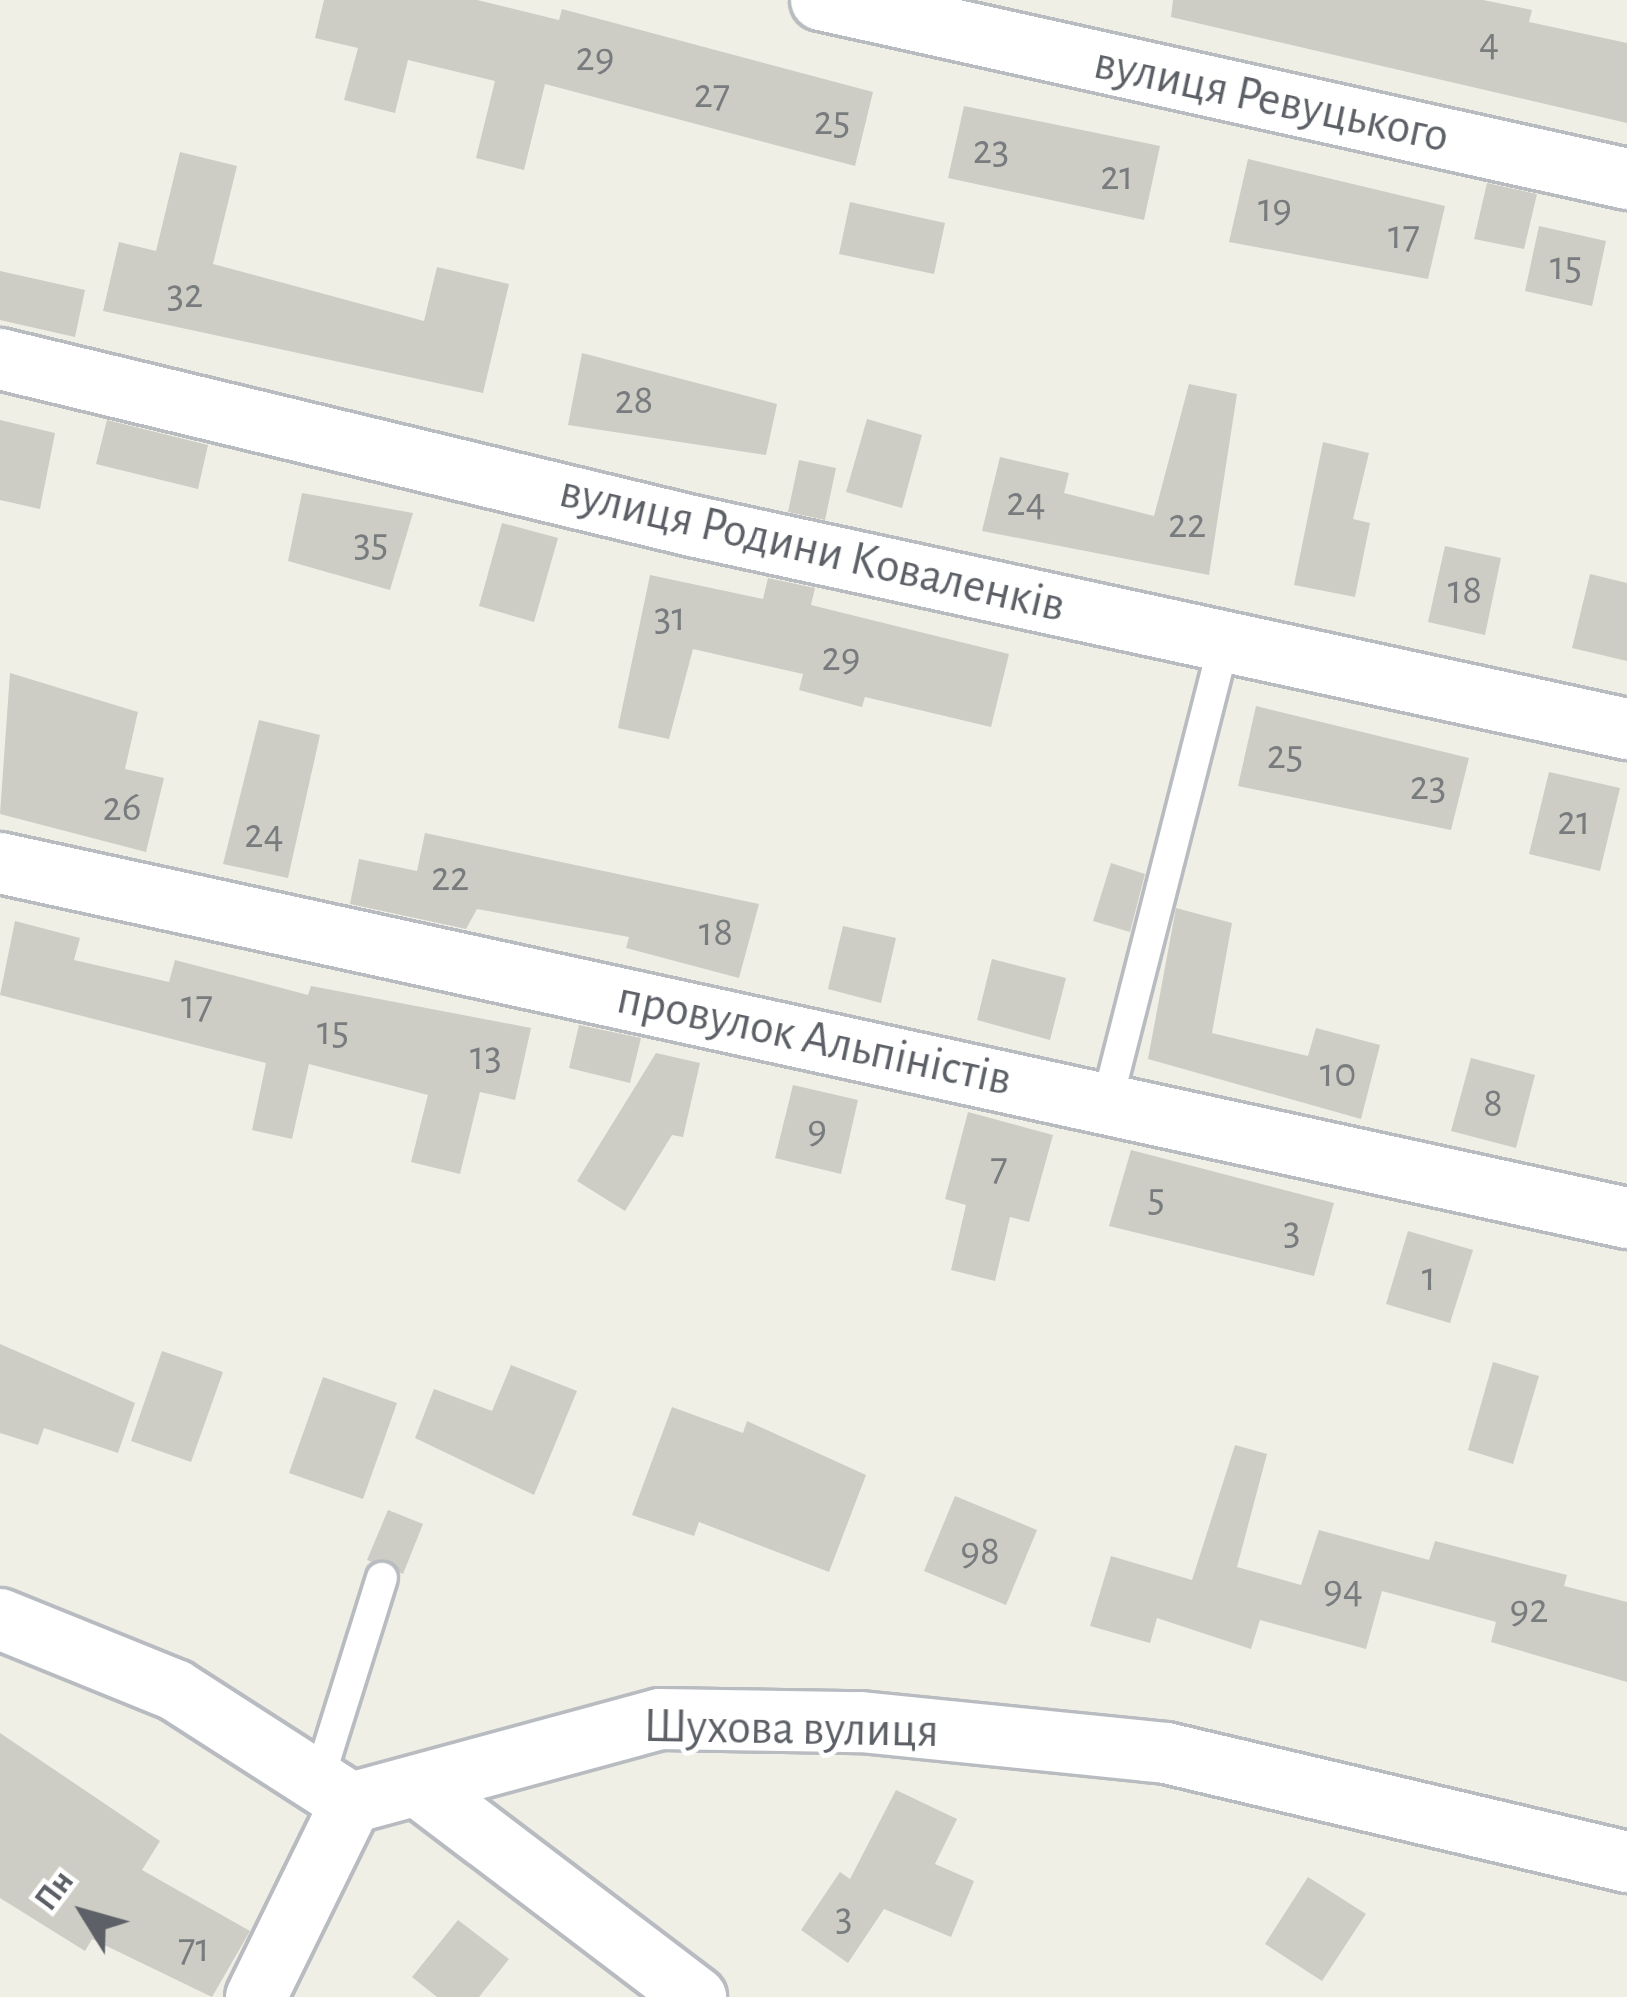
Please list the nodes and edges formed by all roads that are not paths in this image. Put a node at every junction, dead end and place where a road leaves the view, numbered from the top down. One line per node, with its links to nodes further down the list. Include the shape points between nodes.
1 (821, 0): 2 (street, вулиця Ревуцького)
2 (917, 12): 3 (street, вулиця Ревуцького)
3 (1627, 179)
4 (0, 359): 5 (street, вулиця Родини Коваленків)
5 (1224, 642): 6 (street, вулиця Родини Коваленків); 8 (lane)
6 (1627, 730)
7 (0, 863): 8 (street, провулок Альпіністів)
8 (1107, 1102): 9 (street, провулок Альпіністів)
9 (1627, 1218)
10 (382, 1578): 13 (lane)
11 (0, 1619): 13 (street, via 175,1690)
12 (419, 1787): 13 (street, Шухова вулиця); 14 (street, Шухова вулиця, via 660,1719 861,1722 1166,1753); 16 (street)
13 (334, 1792): 15 (street)
14 (1627, 1862)
15 (256, 1997)
16 (696, 1997)

